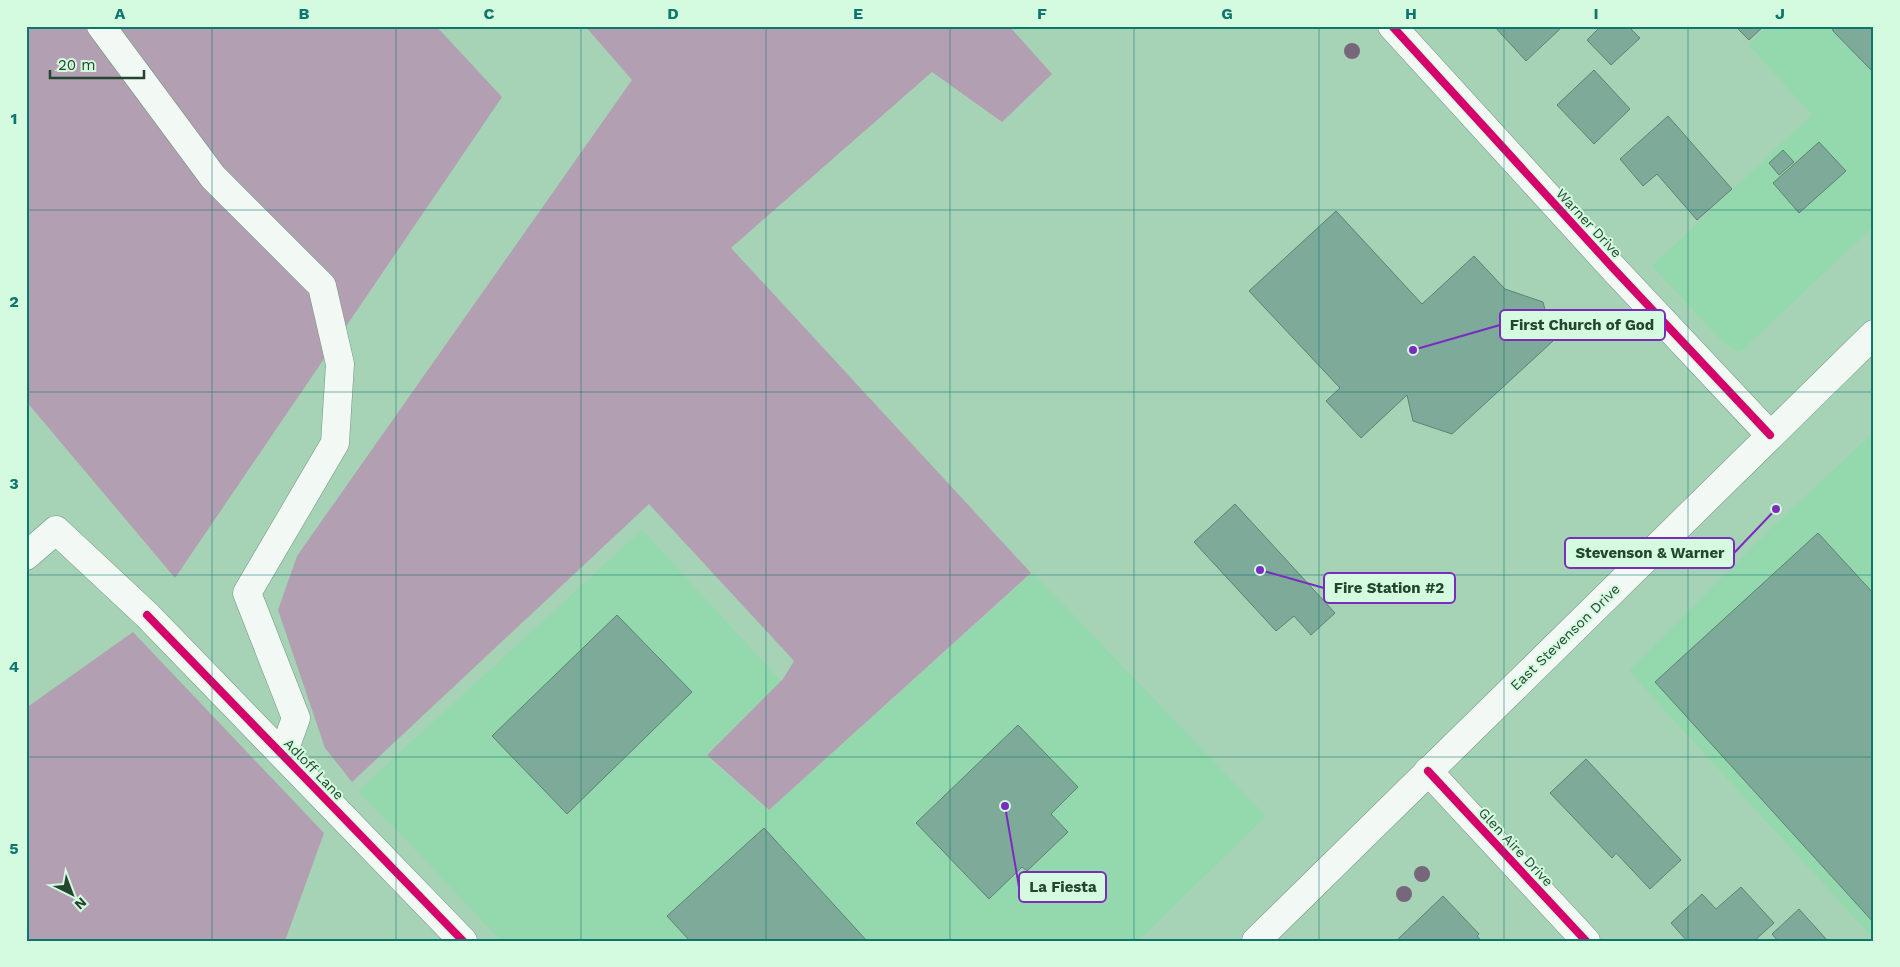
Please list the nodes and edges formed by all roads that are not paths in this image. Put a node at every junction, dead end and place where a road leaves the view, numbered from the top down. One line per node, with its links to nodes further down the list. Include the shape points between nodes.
1 (101, 26): 6 (street, via 213,177 322,286 340,364 335,443 247,593 296,718)
2 (1392, 26): 4 (street, Warner Drive)
3 (1874, 334): 4 (street, East Stevenson Drive)
4 (1770, 435): 7 (street, East Stevenson Drive)
5 (26, 556): 6 (street, Adloff Lane, via 56,530 147,615)
6 (282, 754): 8 (street, Adloff Lane)
7 (1428, 772): 9 (street, East Stevenson Drive); 10 (street, Glen Aire Drive)
8 (463, 941)
9 (1256, 941)
10 (1586, 941)

